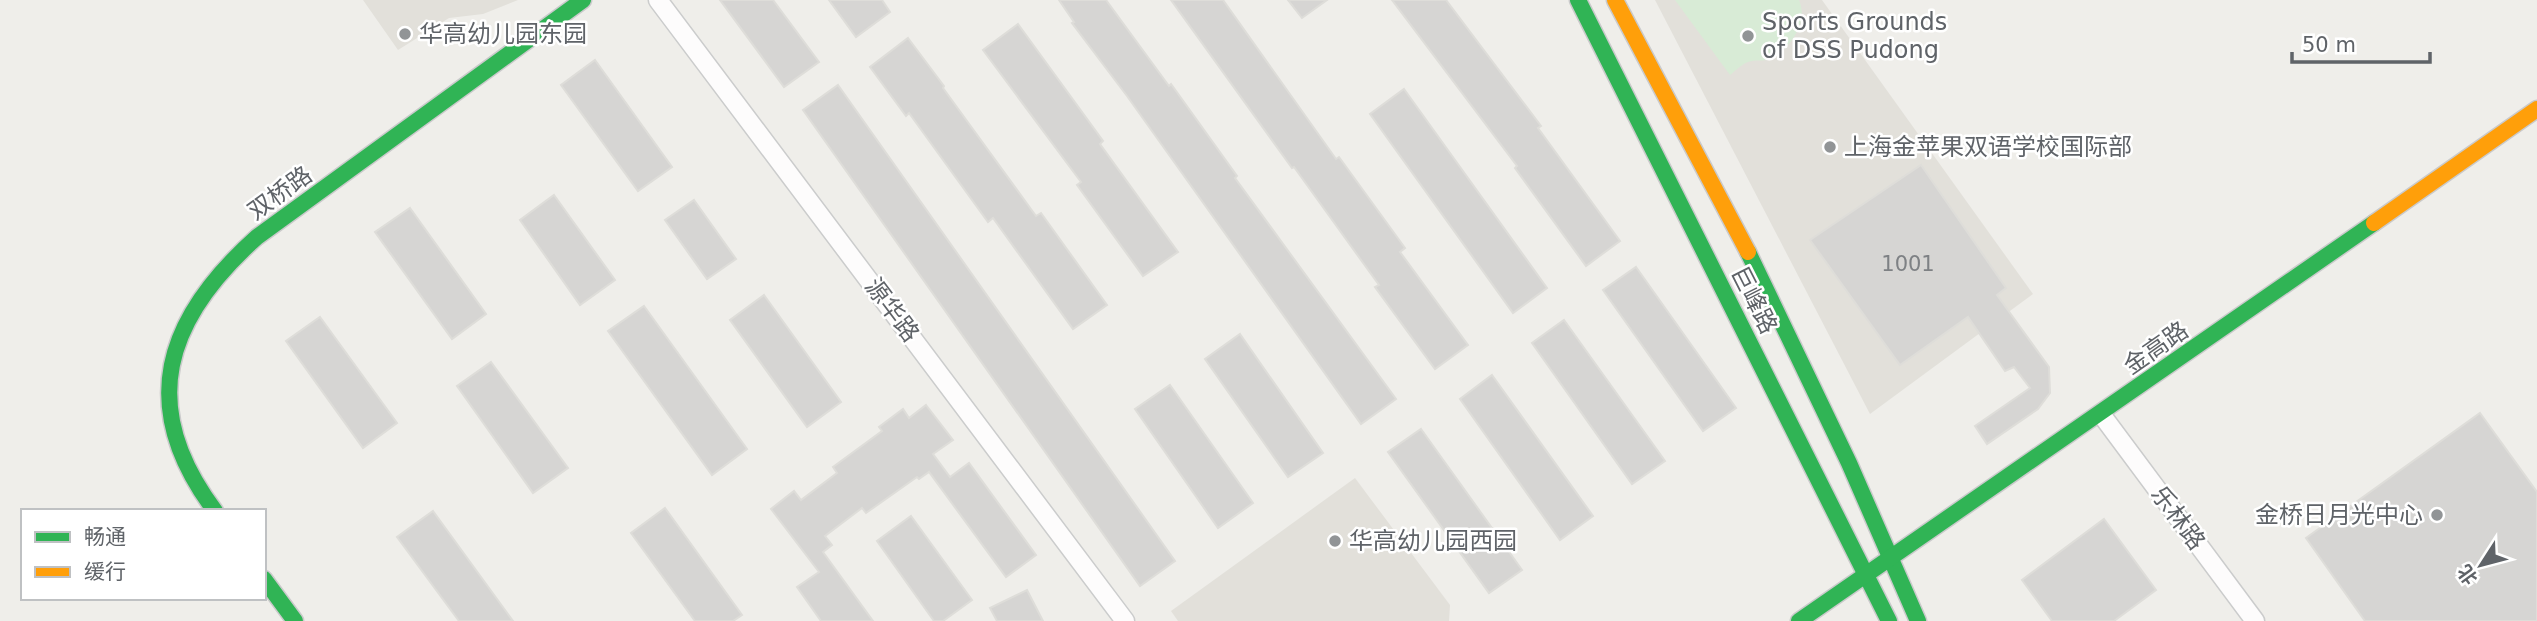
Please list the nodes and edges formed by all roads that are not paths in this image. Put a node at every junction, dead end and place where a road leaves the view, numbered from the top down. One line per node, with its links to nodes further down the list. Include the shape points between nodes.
1 (583, 0): 7 (main road, 双桥路, via 257,237 203,293 173,355 169,389 181,456)
2 (658, 0): 12 (street, 源华路)
3 (1578, 0): 9 (main road, 巨峰路)
4 (1615, 0): 8 (main road, 巨峰路, via 1788,333)
5 (2537, 109): 6 (main road, 金高路)
6 (2101, 414): 8 (main road, 金高路); 16 (street, 乐林路)
7 (214, 509)
8 (1891, 556): 9 (main road, 金高路); 15 (main road, 巨峰路)
9 (1865, 574): 13 (main road, 金高路); 14 (main road, 巨峰路)
10 (266, 582): 11 (main road)
11 (295, 621)
12 (1125, 621)
13 (1799, 621)
14 (1889, 621)
15 (1918, 621)
16 (2255, 621)

